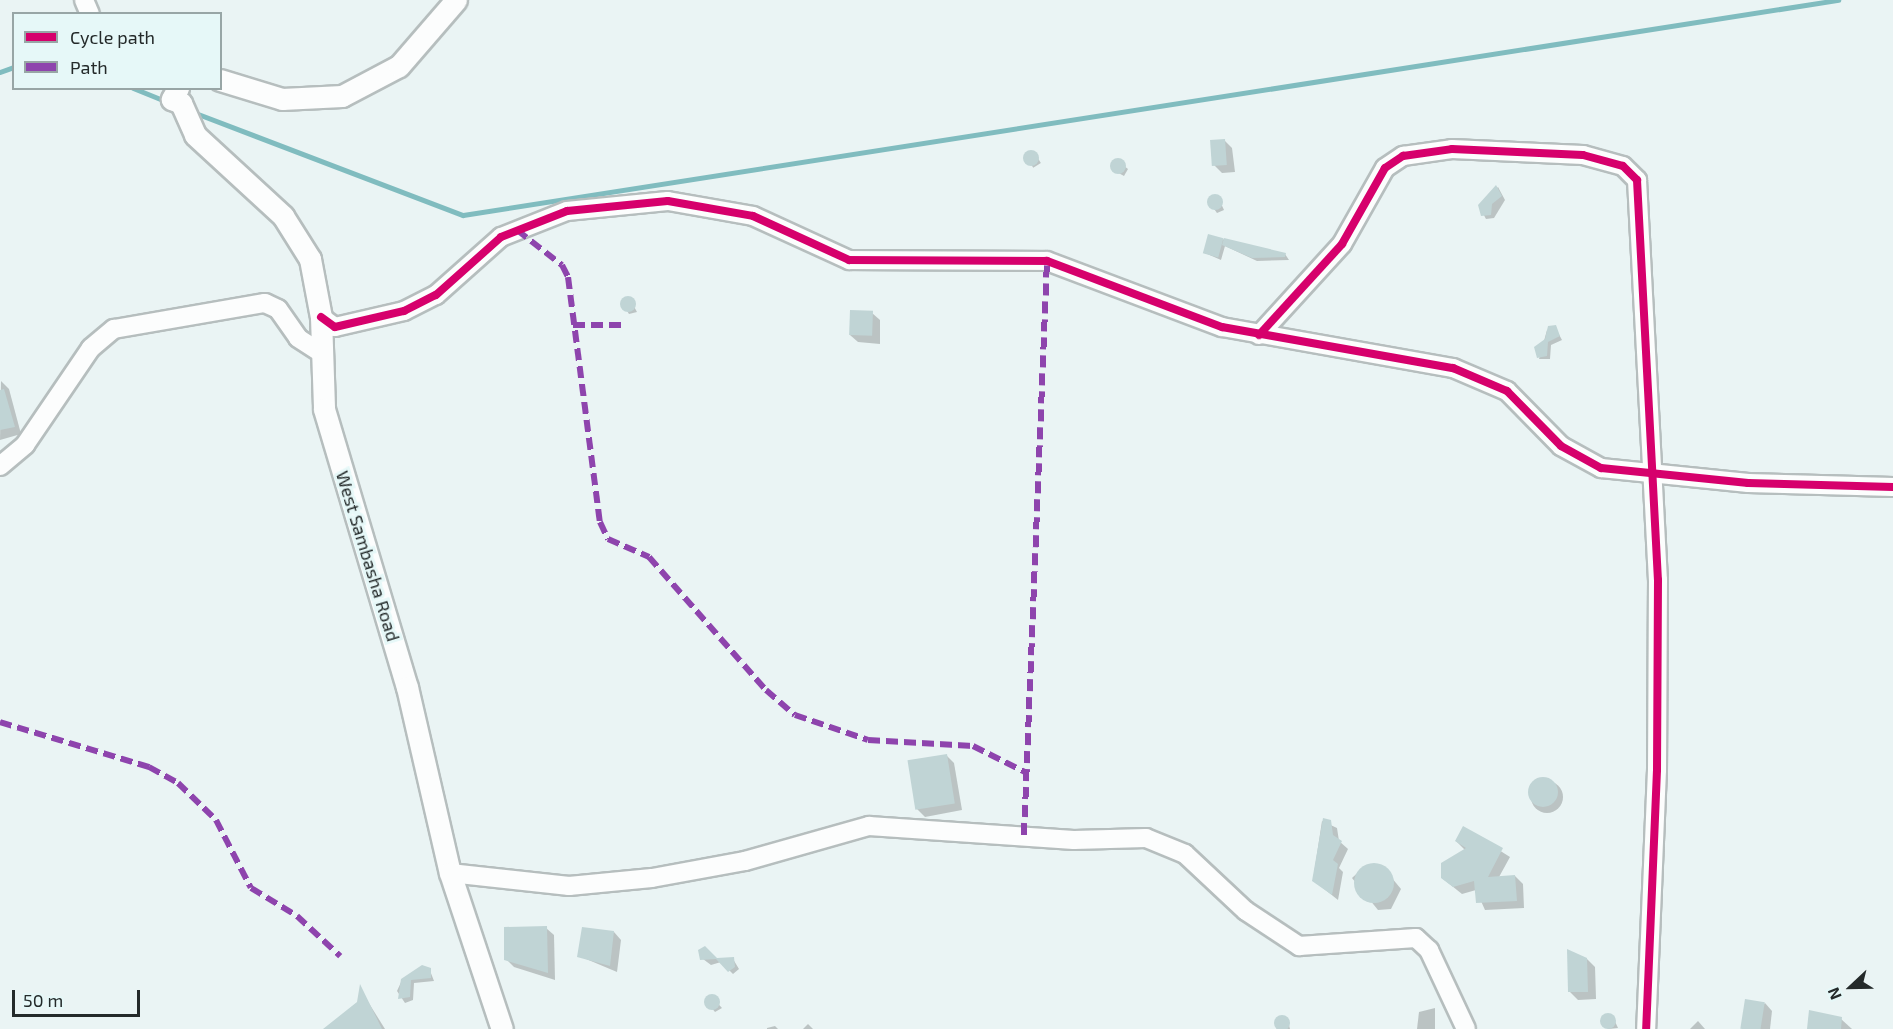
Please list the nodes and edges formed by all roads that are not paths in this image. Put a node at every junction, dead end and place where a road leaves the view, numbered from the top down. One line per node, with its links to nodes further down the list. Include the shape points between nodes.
1 (456, 0): 2 (street, via 399,66 342,96 282,99)
2 (222, 81)
3 (177, 90): 4 (street, West Sambasha Road, via 172,99 181,103 215,157 267,200 302,242 317,284)
4 (321, 317): 5 (street, via 335,327 405,311 436,295 482,251 517,230 585,207 652,201 753,216 849,260 1047,261 1191,318); 6 (street, West Sambasha Road)
5 (1259, 335): 8 (street, via 1389,354 1473,374 1513,394 1578,459); 8 (street, via 1342,244 1385,168 1402,156 1490,150 1583,155 1618,164 1639,186)
6 (318, 351): 7 (street, via 298,338 278,309 265,303 114,328 91,348 25,445); 10 (street, West Sambasha Road, via 324,409 407,687)
7 (0, 466)
8 (1654, 476): 9 (street); 13 (street, via 1657,770)
9 (1893, 487)
10 (450, 873): 11 (street, West Sambasha Road); 12 (street, via 569,886 652,878 745,861 868,826 1074,840 1146,838 1185,854 1246,911 1299,946 1416,938 1429,950)
11 (502, 1029)
12 (1466, 1029)
13 (1646, 1029)

